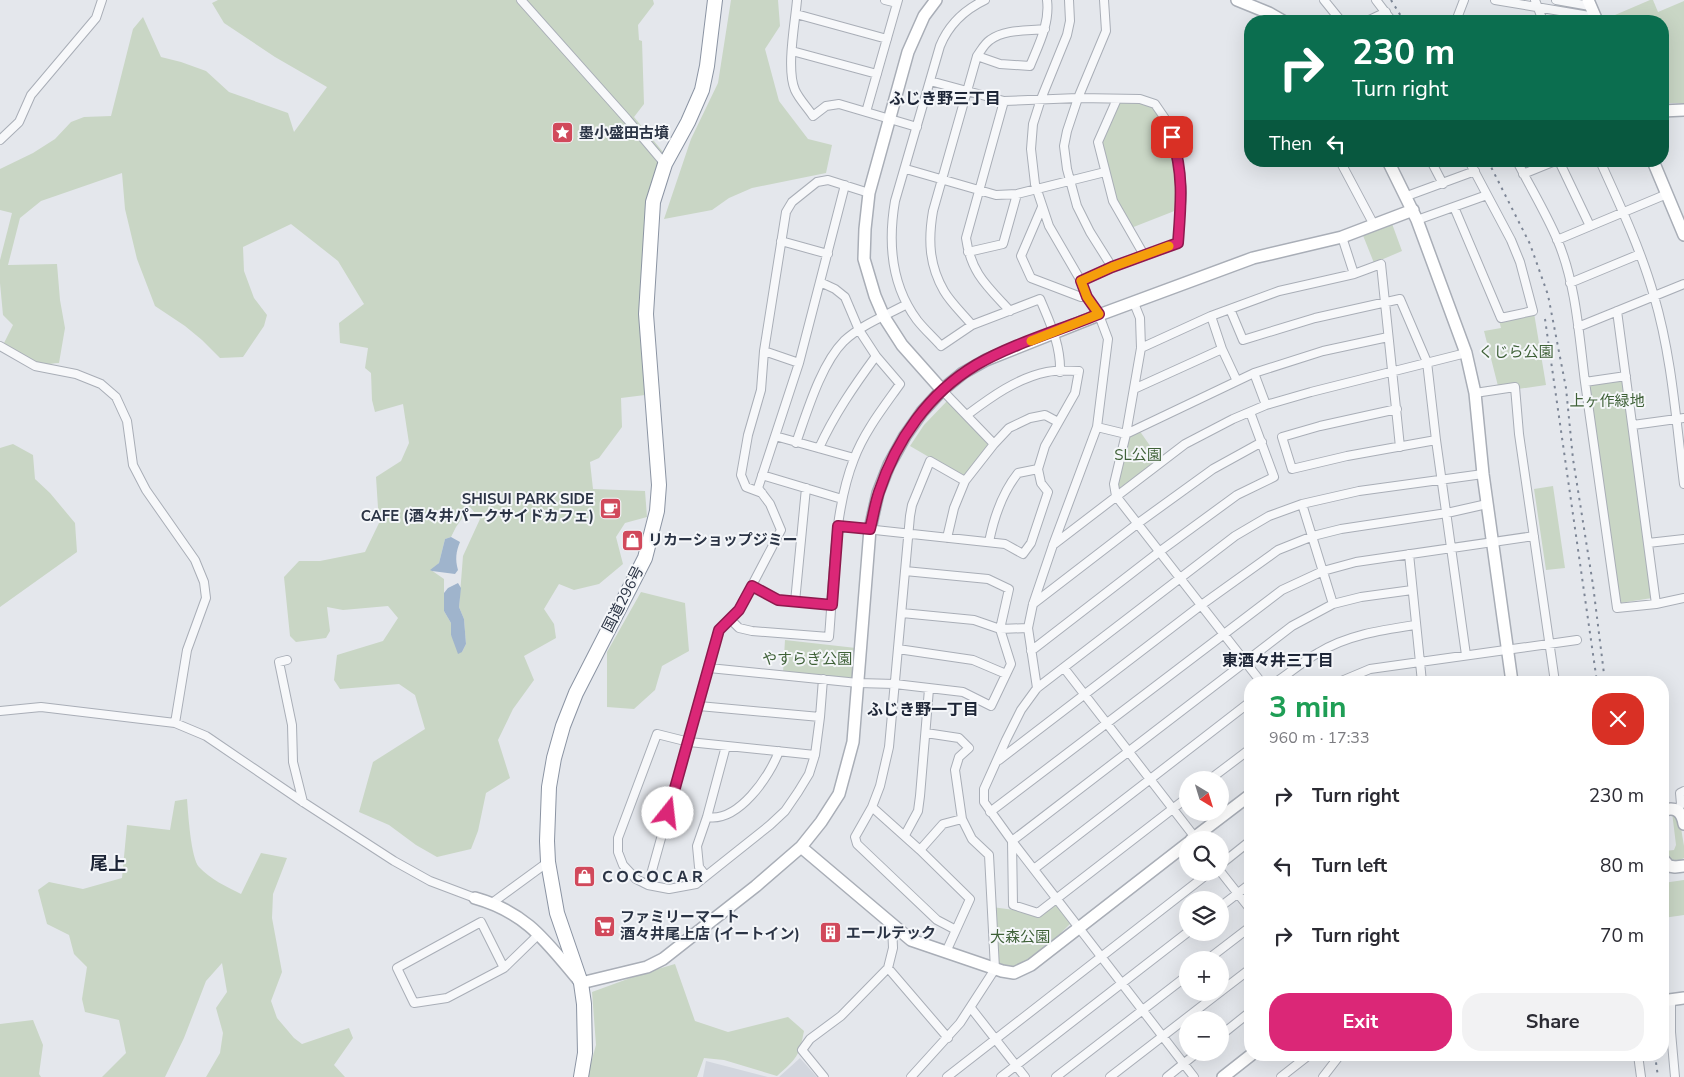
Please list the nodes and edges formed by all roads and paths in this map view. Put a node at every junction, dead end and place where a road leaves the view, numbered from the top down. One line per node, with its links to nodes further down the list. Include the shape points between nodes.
1 (102, 0): 46 (street, via 96,18 31,95 19,122)
2 (521, 0): 47 (street)
3 (715, 0): 47 (highway, 国道296号, via 702,90)
4 (797, 0): 22 (street)
5 (885, 0): 17 (street)
6 (936, 0): 44 (street, via 924,16 908,52)
7 (985, 0): 35 (street, via 964,13 946,33)
8 (1047, 0): 30 (street)
9 (1069, 0): 38 (street, via 1067,35)
10 (1104, 0): 37 (street, via 1106,32)
11 (1236, 0): 19 (street)
12 (1324, 0): 24 (street)
13 (1376, 0): 21 (street)
14 (1464, 0): 27 (street)
15 (1495, 0): 20 (street)
16 (1556, 0): 18 (street)
17 (898, 2): 31 (street)
18 (1589, 3): 29 (street)
19 (1257, 4): 23 (street)
20 (1536, 4): 28 (street)
21 (1386, 12): 25 (street); 26 (street)
22 (796, 14): 31 (street); 32 (street)
23 (1272, 15)
24 (1336, 15)
25 (1380, 15)
26 (1388, 15)
27 (1458, 15)
28 (1580, 15)
29 (1594, 15)
30 (1045, 29): 33 (street, via 999,35 988,41); 33 (street, via 1030,66 1000,64)
31 (887, 38): 34 (street)
32 (792, 51): 34 (street); 43 (street, via 792,78 796,91 813,116 831,104)
33 (977, 56): 36 (street)
34 (877, 74): 43 (street)
35 (930, 80): 36 (street); 45 (street)
36 (966, 90): 40 (street); 61 (street)
37 (1078, 98): 38 (street); 39 (street); 62 (street, via 1064,146)
38 (1041, 99): 40 (street); 66 (street, via 1033,124 1031,148)
39 (1116, 99): 59 (street, via 1098,142); 85 (street, via 1140,99 1155,104 1166,120 1177,154 1182,193 1178,243)
40 (1004, 101): 65 (street)
41 (1684, 110): 42 (street)
42 (1669, 111)
43 (866, 112): 44 (street)
44 (890, 119): 45 (street); 67 (street)
45 (917, 126): 57 (street)
46 (0, 140)
47 (664, 164): 249 (highway, 国道296号, via 653,202 646,314 659,485 657,511 645,558 576,693 563,726 549,786)
48 (1343, 167): 76 (street)
49 (1391, 167): 71 (street)
50 (1433, 167): 63 (street)
51 (1473, 167): 58 (street)
52 (1520, 167): 60 (street)
53 (1541, 167): 60 (street)
54 (1560, 167): 77 (street)
55 (1603, 167): 74 (street)
56 (1656, 167): 69 (street)
57 (906, 169): 61 (street); 96 (street, via 895,201 891,230 895,271 899,288)
58 (1475, 171): 63 (street); 70 (street)
59 (1104, 172): 62 (street); 85 (street, via 1113,201)
60 (1523, 174): 80 (street)
61 (942, 179): 65 (street); 103 (street, via 929,236 931,253 937,278 945,293)
62 (1070, 181): 66 (street); 86 (street, via 1077,206)
63 (1443, 184): 71 (street)
64 (845, 185): 67 (street); 81 (street, via 828,180 817,182 792,202 786,212); 83 (street)
65 (979, 189): 68 (street, via 996,195); 82 (street, via 966,238)
66 (1036, 189): 68 (street); 72 (street)
67 (870, 193): 102 (street, via 864,259)
68 (1017, 194): 82 (street, via 1003,244)
69 (1667, 194): 74 (street); 78 (street)
70 (1487, 195): 73 (street); 73 (street, via 1514,247 1533,310 1501,318)
71 (1407, 196): 75 (street)
72 (1042, 207): 88 (street, via 1049,226); 93 (street, via 1021,256 1031,278)
73 (1454, 207): 75 (street)
74 (1623, 212): 77 (street); 84 (street)
75 (1415, 215): 76 (street); 112 (street)
76 (1374, 225): 79 (street)
77 (1590, 226): 80 (street)
78 (1684, 235)
79 (1342, 237): 87 (street); 95 (street, via 1253,258)
80 (1557, 240): 90 (street)
81 (781, 241): 83 (street); 111 (street)
82 (968, 252): 98 (street, via 980,279)
83 (828, 254): 89 (street)
84 (1640, 254): 90 (street); 92 (street)
85 (1144, 255): 86 (street)
86 (1112, 267): 88 (street)
87 (1354, 274): 94 (street, via 1381,264); 97 (street, via 1279,292)
88 (1081, 281): 93 (street)
89 (820, 282): 105 (street, via 835,288 845,297); 115 (street)
90 (1570, 283): 104 (street)
91 (1684, 284): 92 (street)
92 (1655, 296): 99 (street); 129 (street)
93 (1087, 297): 100 (street)
94 (1385, 301): 97 (street, via 1243,340); 107 (street); 114 (street, via 1400,299)
95 (1134, 303): 100 (street); 109 (street, via 1140,318)
96 (908, 304): 102 (street); 103 (street, via 917,320 941,346)
97 (1230, 309): 101 (street)
98 (1010, 311): 103 (street); 106 (street, via 1040,299)
99 (1617, 311): 104 (street); 119 (street)
100 (1099, 314): 106 (street); 132 (street, via 1108,339)
101 (1211, 316): 109 (street); 110 (street)
102 (884, 317): 105 (street); 123 (street, via 902,345)
103 (972, 325)
104 (1578, 327): 121 (street)
105 (859, 330): 113 (street); 136 (street, via 844,342 827,364)
106 (1054, 332): 117 (street); 123 (street, via 986,360)
107 (1388, 337): 116 (street); 118 (street, via 1323,351)
108 (0, 346): 216 (street, via 35,366 76,374 101,384 116,397 127,421 133,465 198,568 206,598 187,650)
109 (1140, 348): 122 (street)
110 (1222, 349): 120 (street); 122 (street)
111 (764, 351): 115 (street); 149 (street, via 761,390 741,474 746,487)
112 (1466, 353): 114 (street); 124 (street)
113 (876, 356): 140 (street, via 831,421); 141 (street, via 900,384 873,422)
114 (1427, 362): 116 (street); 135 (street)
115 (800, 363): 134 (street)
116 (1393, 371): 125 (street); 126 (street)
117 (1060, 372): 128 (street, via 1048,372 1023,380 994,395); 130 (street, via 1079,371 1075,393)
118 (1254, 373): 120 (street); 125 (street)
119 (1626, 376): 121 (street); 131 (street)
120 (1237, 381): 133 (street)
121 (1585, 382): 179 (street, via 1617,608)
122 (1134, 389): 133 (street)
123 (942, 390): 128 (street); 157 (street, via 896,450 878,493)
124 (1475, 393): 143 (street); 160 (street, via 1515,387)
125 (1266, 404): 127 (street)
126 (1397, 409): 139 (street); 139 (street, via 1282,437 1292,469)
127 (1250, 412): 137 (street); 150 (street, via 1185,444)
128 (967, 415): 138 (street)
129 (1680, 419): 131 (street); 147 (street)
130 (1058, 422): 138 (street, via 1045,415 1030,418 1009,428); 142 (street)
131 (1633, 425): 165 (street)
132 (1097, 427): 133 (street); 166 (street)
133 (1126, 434): 150 (street, via 1114,484)
134 (775, 436): 136 (street); 144 (street)
135 (1436, 440): 139 (street); 146 (street)
136 (796, 442): 140 (street)
137 (1262, 442): 155 (street, via 1213,469); 168 (street, via 1274,477 1237,495)
138 (994, 444): 145 (street)
139 (1400, 447)
140 (819, 448): 141 (street)
141 (854, 458): 151 (street)
142 (1038, 469): 163 (street, via 1018,473 1007,486); 163 (street, via 1041,483 1048,492 1031,543 1023,554 1005,544)
143 (1483, 474): 146 (street); 153 (street)
144 (762, 475): 148 (street); 149 (street, via 758,488)
145 (965, 481): 158 (street, via 930,461 912,505); 161 (street)
146 (1442, 481): 152 (street, via 1359,491); 154 (street)
147 (1684, 484)
148 (806, 488): 151 (street); 176 (street)
149 (762, 493): 173 (street, via 780,530)
150 (1116, 496): 155 (street); 166 (street)
151 (842, 498): 156 (street)
152 (1302, 504): 159 (street); 172 (street, via 1269,516 1235,536)
153 (1487, 504): 154 (street); 164 (street)
154 (1447, 513): 159 (street); 167 (street)
155 (1137, 524): 168 (street); 177 (street)
156 (838, 526): 157 (street); 180 (street)
157 (870, 529): 158 (street); 207 (street)
158 (909, 534): 161 (street); 170 (street)
159 (1313, 536): 171 (street); 181 (street, via 1278,550)
160 (1534, 536): 164 (street); 189 (street)
161 (947, 538): 163 (street)
162 (1684, 539): 165 (street)
163 (989, 542)
164 (1491, 542): 167 (street); 191 (street)
165 (1648, 543): 179 (street)
166 (1053, 544): 177 (street)
167 (1452, 548): 169 (street); 193 (street)
168 (1159, 552): 172 (street); 192 (street)
169 (1409, 554): 171 (street); 174 (street)
170 (905, 571): 182 (street); 186 (street, via 988,579 1009,589)
171 (1323, 571): 178 (street); 187 (street, via 1282,590)
172 (1179, 579): 181 (street); 198 (street)
173 (752, 586): 176 (street, via 778,600); 183 (street)
174 (1412, 590): 178 (street); 184 (street)
175 (1684, 598): 179 (street)
176 (795, 602): 180 (street)
177 (1033, 604): 185 (street)
178 (1333, 604): 195 (street, via 1292,626)
179 (1656, 604)
180 (832, 605): 183 (street, via 829,637 752,631 739,628)
181 (1200, 606): 187 (street); 211 (street)
182 (902, 613): 186 (street, via 974,620); 190 (street)
183 (730, 619): 197 (street, via 719,630)
184 (1415, 625): 196 (street); 201 (street, via 1345,640 1318,652)
185 (1028, 628): 186 (street); 192 (street)
186 (1000, 629): 199 (street, via 1011,664)
187 (1222, 635): 195 (street); 217 (street)
188 (1577, 640): 189 (street)
189 (1550, 645): 191 (street); 205 (street)
190 (898, 649): 199 (street, via 973,660); 208 (street)
191 (1508, 650): 193 (street); 204 (street)
192 (1031, 651): 209 (street)
193 (1466, 655): 196 (street)
194 (287, 660): 230 (street, via 279,662 292,726 293,762)
195 (1244, 662): 200 (street); 222 (street)
196 (1420, 662): 202 (street, via 1370,669); 203 (street)
197 (709, 668): 206 (street); 212 (street)
198 (1064, 668): 209 (street); 211 (street)
199 (1006, 674): 210 (street, via 991,706 963,692)
200 (1256, 676)
201 (1284, 676)
202 (1353, 676)
203 (1421, 676)
204 (1511, 676)
205 (1554, 676)
206 (823, 679): 207 (street); 215 (street)
207 (858, 683): 208 (street); 244 (street, via 853,742 839,794)
208 (895, 684): 210 (street); 232 (street, via 889,747)
209 (1037, 688): 225 (street, via 1021,710)
210 (929, 689): 218 (street)
211 (1084, 695): 217 (street); 225 (street)
212 (699, 706): 215 (street); 219 (street)
213 (1244, 707): 227 (street)
214 (0, 711): 216 (street, via 41,707)
215 (820, 717): 224 (street)
216 (175, 723): 230 (street, via 206,736)
217 (1106, 723): 222 (street); 236 (street)
218 (926, 733): 238 (street, via 959,738 969,748 959,757 955,770); 242 (street, via 918,811)
219 (689, 742): 220 (street); 256 (street); 256 (street, via 657,734 618,838 618,852 623,865 636,879)
220 (726, 746): 221 (street); 237 (street)
221 (779, 751): 224 (street); 237 (street, via 761,785 748,798 724,816)
222 (1129, 752): 227 (street); 243 (street)
223 (1244, 754): 226 (street)
224 (815, 755): 253 (street, via 809,774 785,811)
225 (997, 761): 236 (street, via 984,789 984,802)
226 (1221, 771)
227 (1150, 780): 233 (street); 252 (street)
228 (1684, 791): 235 (street, via 1680,793)
229 (1244, 800): 241 (street)
230 (303, 802): 260 (street, via 394,861 423,877)
231 (1179, 803): 233 (street)
232 (872, 807): 242 (street); 266 (street, via 855,836 857,844 937,920)
233 (1172, 808): 240 (street); 259 (street)
234 (1669, 809): 235 (street)
235 (1678, 810): 239 (street)
236 (990, 812): 243 (street)
237 (707, 817): 253 (street, via 697,846 699,866)
238 (962, 819): 246 (street, via 943,824); 275 (street, via 972,839 989,855)
239 (1684, 824)
240 (1187, 831)
241 (1204, 831)
242 (905, 835): 246 (street)
243 (1012, 841): 252 (street); 259 (street, via 1013,905 1038,913)
244 (801, 847): 264 (street); 278 (street, via 663,959 647,967)
245 (1244, 847): 248 (street)
246 (920, 850): 266 (street, via 970,899)
247 (1179, 851): 265 (street)
248 (1229, 858)
249 (548, 862): 263 (street); 278 (highway, 国道296号, via 557,913)
250 (1669, 866): 251 (street)
251 (1684, 866)
252 (1034, 869): 259 (street)
253 (706, 876): 256 (street, via 696,884 669,890)
254 (1198, 881): 272 (street)
255 (1228, 881): 258 (street)
256 (648, 885)
257 (1244, 888): 258 (street)
258 (1238, 893): 261 (street); 262 (street)
259 (1056, 897): 265 (street)
260 (475, 898): 263 (street)
261 (1229, 900)
262 (1244, 901)
263 (492, 903): 268 (street, via 516,914)
264 (892, 925): 271 (street, via 911,940); 274 (street, via 893,948)
265 (1079, 926): 272 (street); 275 (street, via 1022,971 1014,973)
266 (956, 930): 271 (street)
267 (1244, 932): 270 (street)
268 (539, 934): 273 (street); 278 (street)
269 (1179, 939): 279 (street)
270 (1219, 951)
271 (946, 952): 275 (street)
272 (1102, 956): 279 (street); 291 (street)
273 (504, 968): 273 (street, via 447,998 414,1004 397,968 482,922)
274 (888, 968): 290 (street); 300 (street, via 802,1050)
275 (995, 969): 284 (street)
276 (1244, 974): 280 (street)
277 (1179, 982): 285 (street)
278 (581, 983): 299 (highway, 国道296号, via 585,1053)
279 (1121, 983): 285 (street); 298 (street)
280 (1229, 985)
281 (1684, 998): 282 (street)
282 (1669, 1000)
283 (1209, 1001): 289 (street)
284 (971, 1008): 290 (street); 291 (street)
285 (1142, 1009): 289 (street); 305 (street)
286 (1669, 1016): 313 (street)
287 (1244, 1017): 288 (street)
288 (1229, 1029)
289 (1164, 1036): 297 (street); 306 (street)
290 (948, 1038): 301 (street)
291 (996, 1039): 298 (street); 302 (street)
292 (1244, 1060): 309 (street)
293 (1188, 1061): 297 (street)
294 (1302, 1061): 310 (street)
295 (1335, 1061): 311 (street)
296 (1639, 1061): 312 (street)
297 (1184, 1064): 307 (street); 308 (street)
298 (1016, 1065): 303 (street); 304 (street)
299 (581, 1077)
300 (824, 1077)
301 (911, 1077)
302 (947, 1077)
303 (1001, 1077)
304 (1025, 1077)
305 (1056, 1077)
306 (1110, 1077)
307 (1167, 1077)
308 (1194, 1077)
309 (1223, 1077)
310 (1282, 1077)
311 (1323, 1077)
312 (1641, 1077)
313 (1675, 1077)

